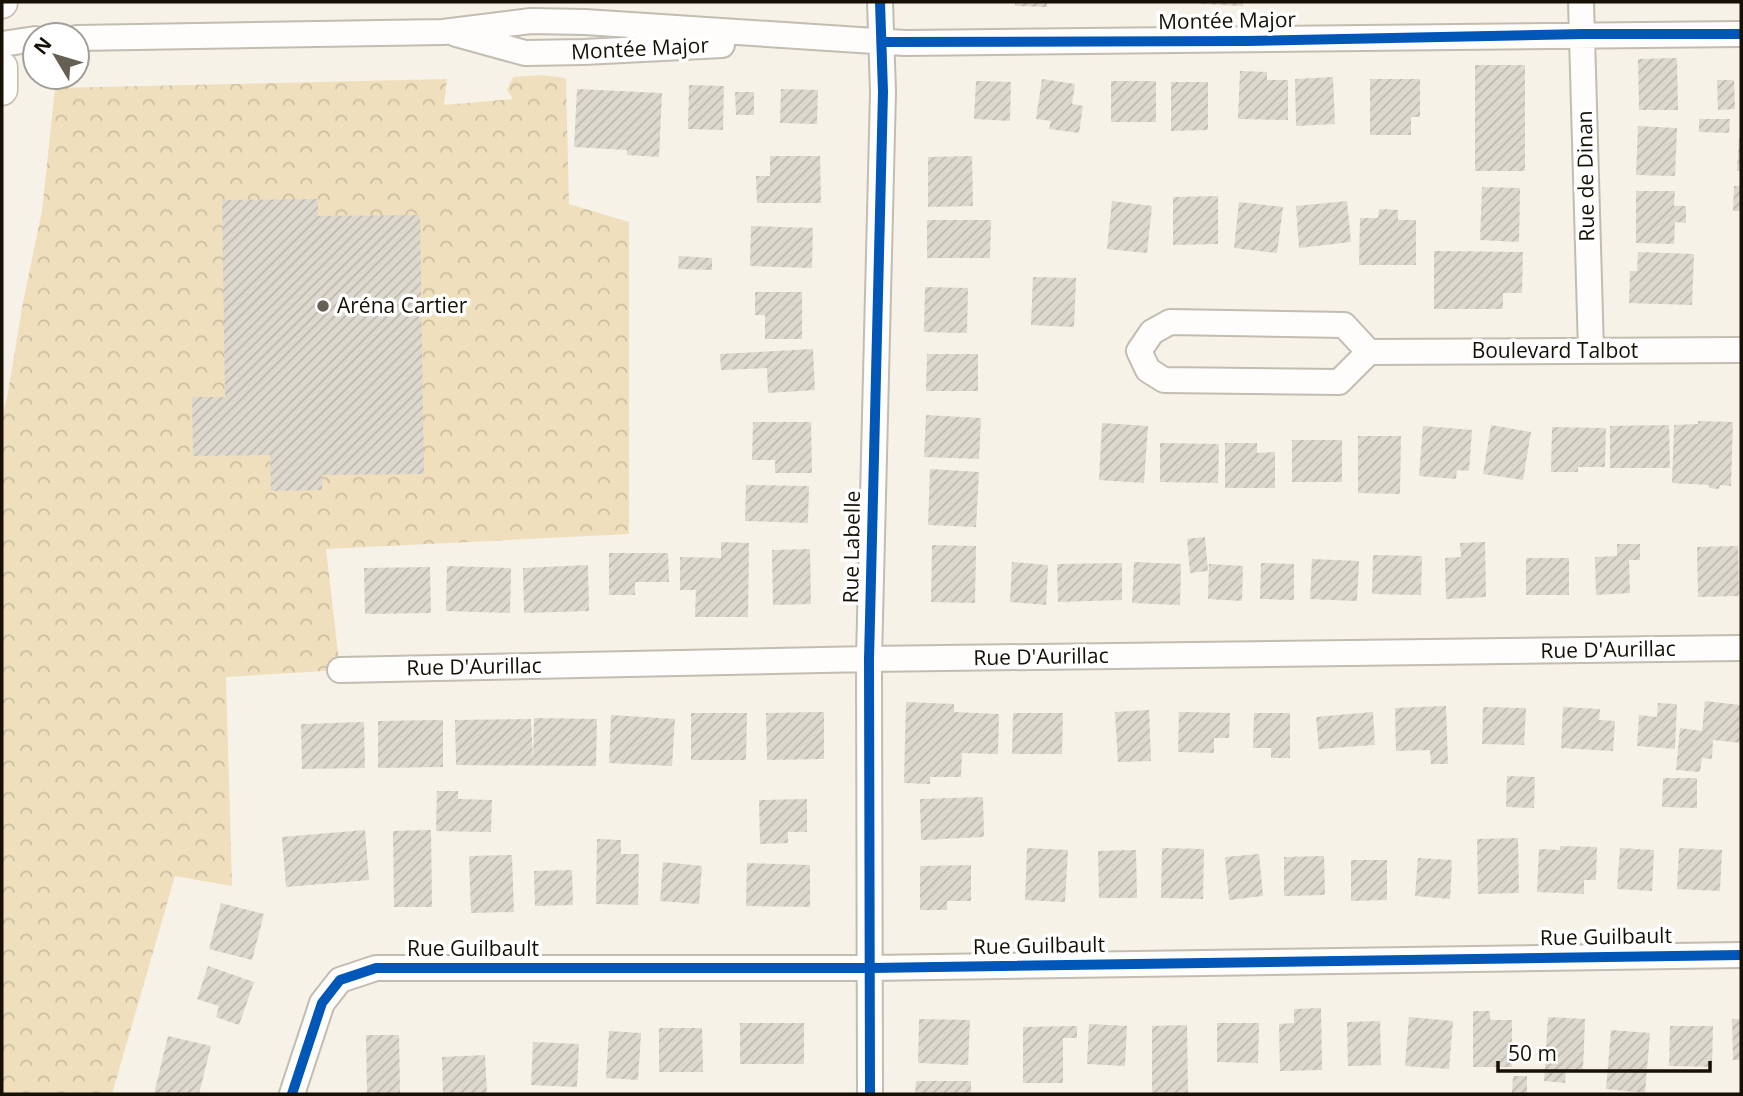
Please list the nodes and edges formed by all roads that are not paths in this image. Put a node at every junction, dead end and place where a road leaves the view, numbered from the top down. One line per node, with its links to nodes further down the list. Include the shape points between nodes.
1 (880, 2): 7 (street, Rue Labelle)
2 (1581, 2): 3 (street, Rue de Dinan)
3 (1583, 34): 4 (street, Montée Major); 7 (street, Montée Major); 12 (street, Rue de Dinan)
4 (1741, 34)
5 (91, 38): 7 (street, Montée Major, via 448,32 531,21)
6 (21, 41): 8 (street)
7 (882, 42): 15 (street, Rue Labelle)
8 (2, 44)
9 (2, 67): 10 (street)
10 (2, 90)
11 (1741, 350): 12 (street, Boulevard Talbot)
12 (1591, 351): 13 (street, Boulevard Talbot)
13 (1369, 352): 13 (street, via 1344,325 1170,322 1152,331 1139,351 1148,370 1164,380 1339,382)
14 (1741, 648): 15 (street, Rue D'Aurillac)
15 (869, 659): 16 (street, Rue D'Aurillac); 18 (street, Rue Labelle)
16 (340, 670)
17 (1741, 955): 18 (street, Rue Guilbault)
18 (871, 968): 19 (street, Rue Guilbault, via 376,968 340,979 322,1003); 20 (street, Rue Labelle)
19 (292, 1094)
20 (870, 1094)

